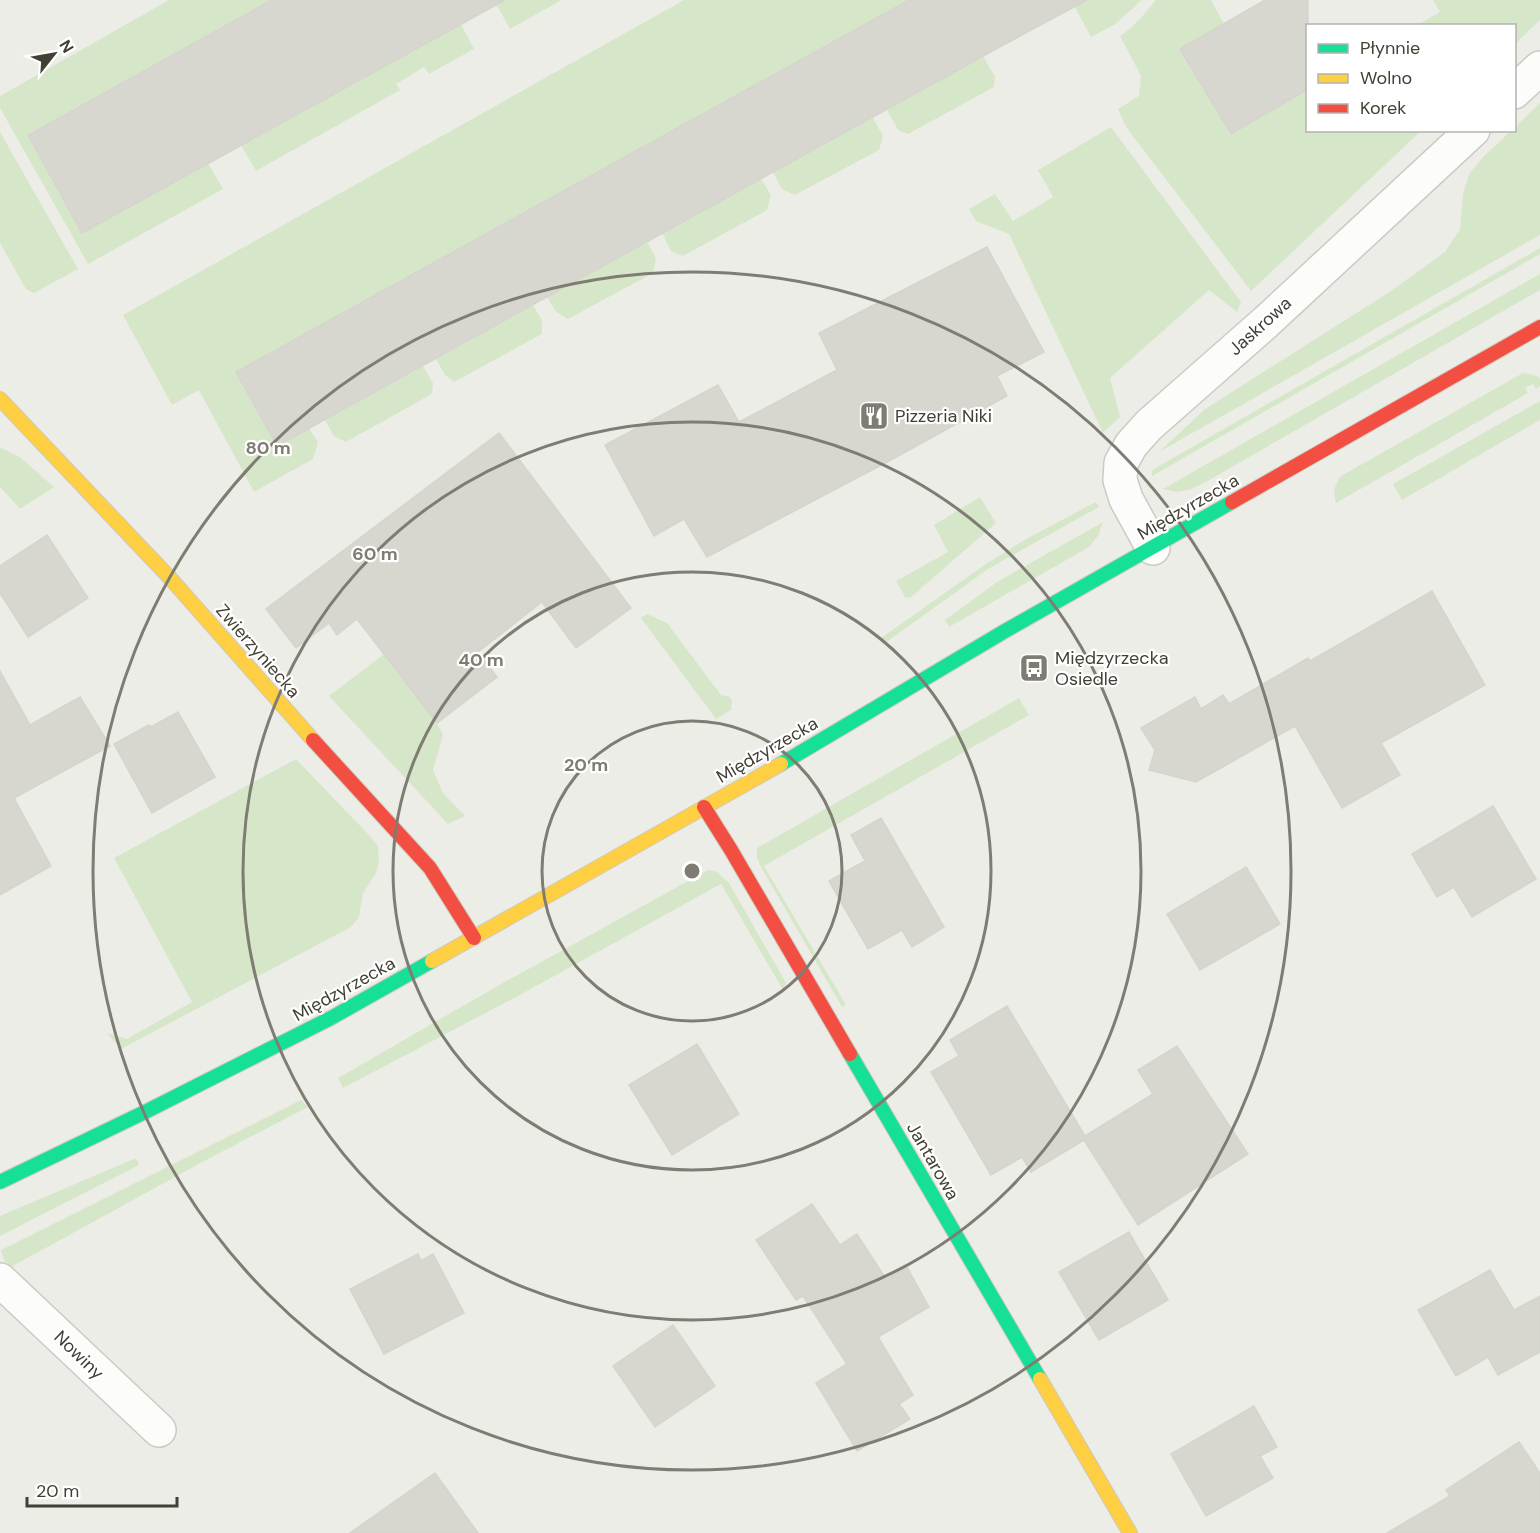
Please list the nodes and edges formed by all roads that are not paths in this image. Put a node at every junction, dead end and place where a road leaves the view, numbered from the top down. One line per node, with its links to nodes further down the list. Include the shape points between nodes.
1 (1540, 68): 2 (street)
2 (1516, 91)
3 (1471, 132): 6 (street, Jaskrowa, via 1131,445 1121,463 1120,480)
4 (1540, 327): 6 (main road, Międzyrzecka)
5 (0, 399): 8 (main road, Zwierzyniecka, via 170,578 430,868)
6 (1152, 548): 7 (main road, Międzyrzecka)
7 (704, 807): 8 (main road, Międzyrzecka); 12 (main road, Jantarowa)
8 (474, 938): 9 (main road, Międzyrzecka, via 285,1042)
9 (0, 1182)
10 (0, 1280): 11 (street, Nowiny)
11 (159, 1430)
12 (1130, 1533)

